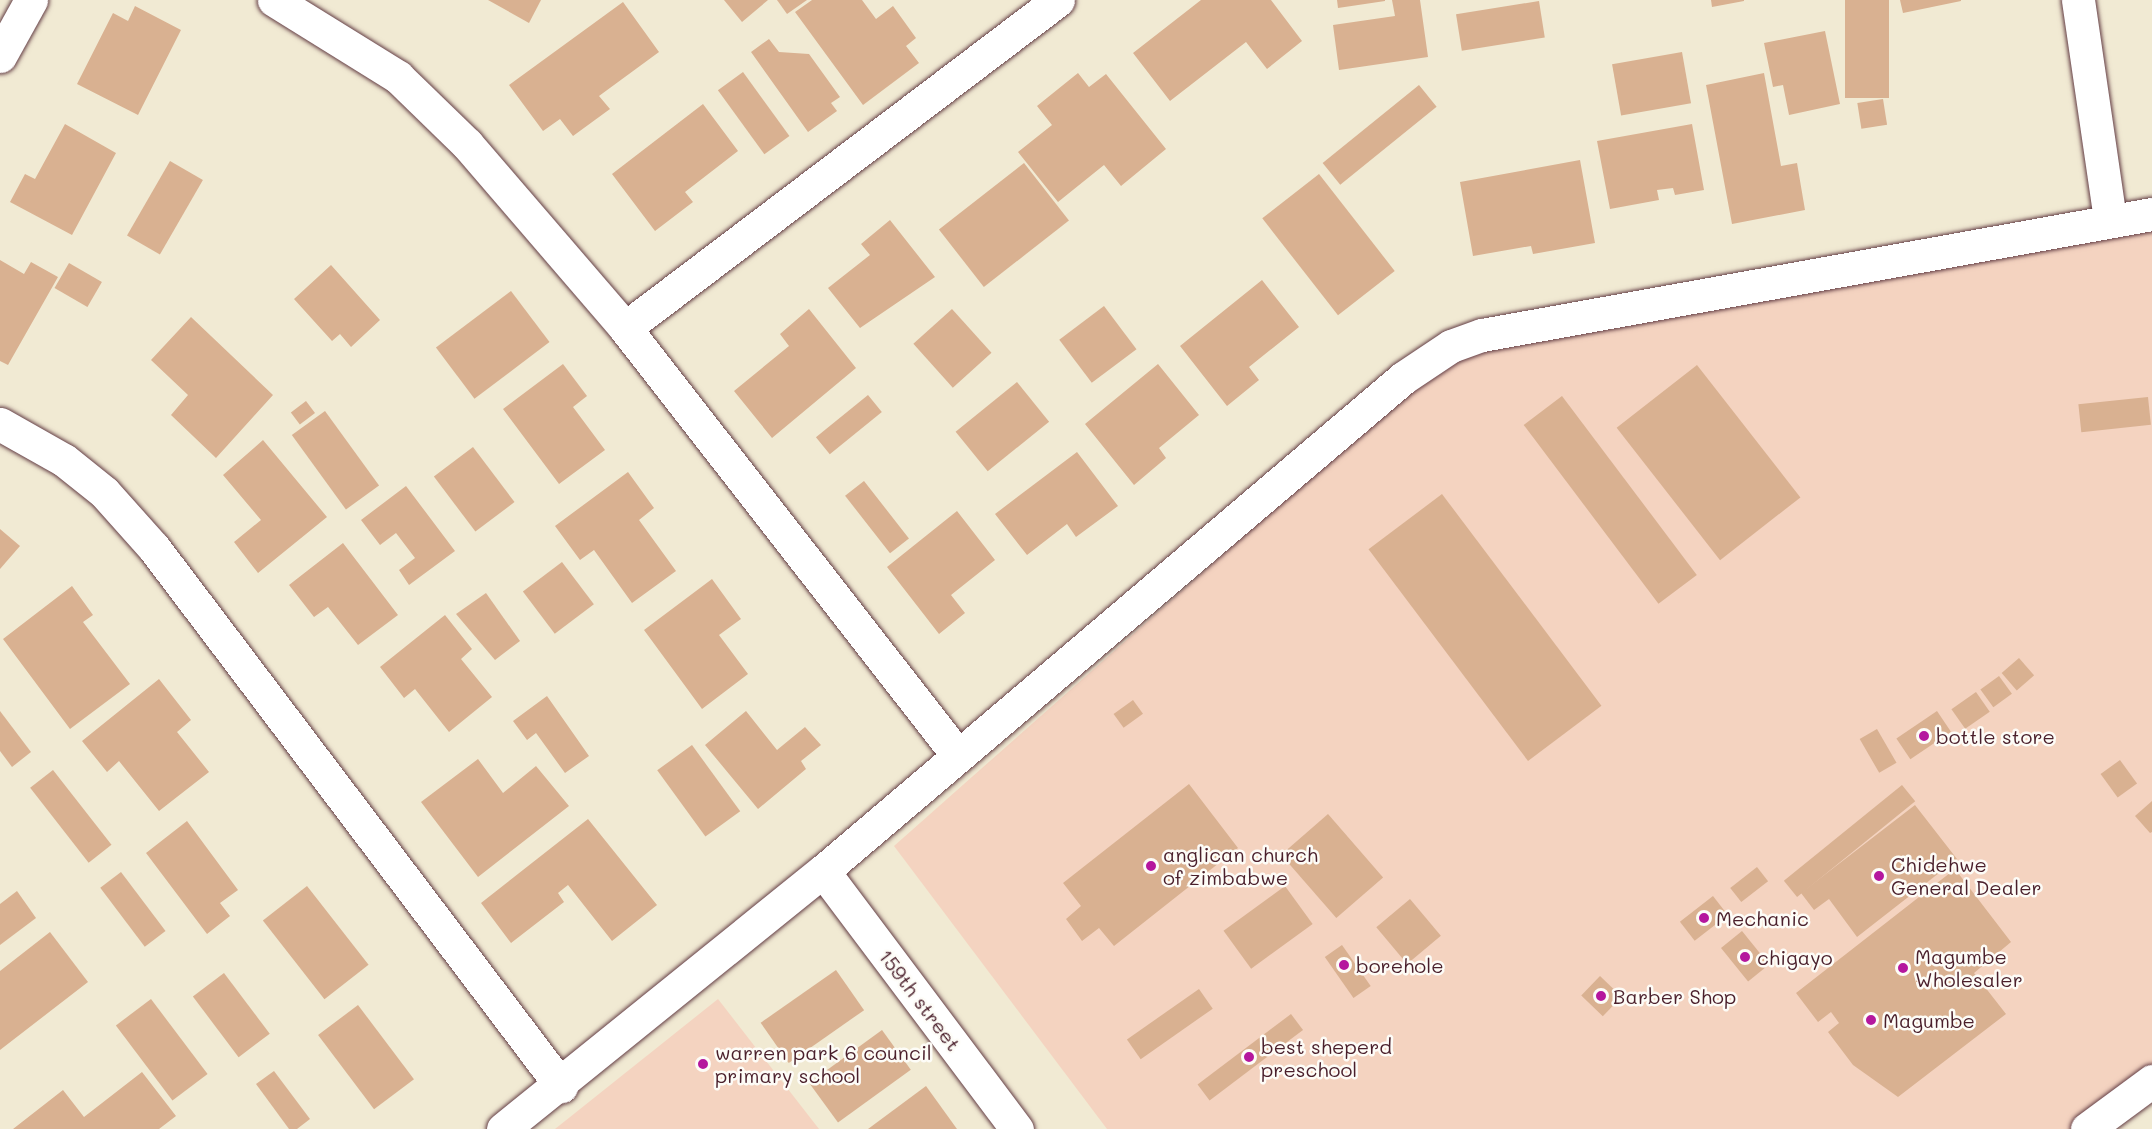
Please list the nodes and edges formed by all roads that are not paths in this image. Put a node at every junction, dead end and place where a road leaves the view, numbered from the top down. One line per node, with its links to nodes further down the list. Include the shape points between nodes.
1 (31, 0): 5 (street)
2 (274, 0): 8 (street, via 398,77 430,105)
3 (2078, 0): 7 (street)
4 (1040, 5): 8 (street)
5 (0, 56)
6 (2152, 214): 7 (street)
7 (2110, 219): 10 (street, via 1482,335 1451,346 1403,378)
8 (625, 328): 10 (street)
9 (0, 424): 13 (street, via 64,460 104,492 154,548)
10 (956, 753): 11 (street)
11 (823, 871): 13 (street); 15 (street, 159th street)
12 (2152, 1081): 16 (street)
13 (561, 1086): 14 (street)
14 (503, 1129)
15 (1017, 1129)
16 (2087, 1129)

